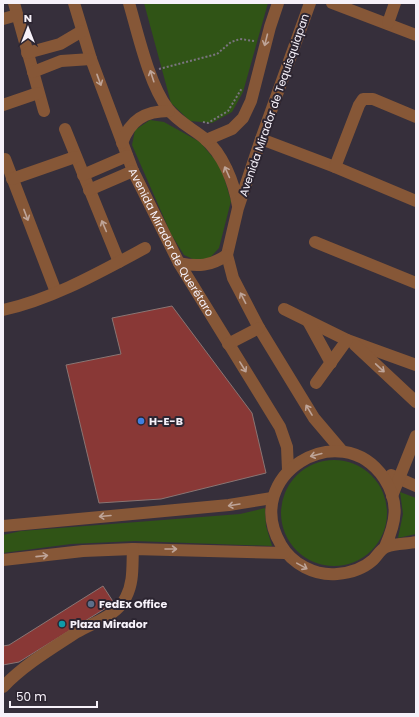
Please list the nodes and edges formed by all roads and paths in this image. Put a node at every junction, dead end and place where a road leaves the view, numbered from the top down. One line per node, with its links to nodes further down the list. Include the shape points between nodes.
1 (74, 3): 10 (street, Avenida Mirador de Querétaro)
2 (130, 3): 25 (street, one-way to 2, via 157,91)
3 (278, 3): 30 (street, one-way to 30, via 251,101 243,118 232,129)
4 (310, 3): 29 (street, Avenida Mirador de Tequisquiapan)
5 (332, 3): 9 (street)
6 (395, 3): 9 (street)
7 (15, 9): 8 (street); 16 (street)
8 (3, 19)
9 (388, 23): 11 (street)
10 (82, 31): 14 (street); 17 (street, Avenida Mirador de Querétaro)
11 (416, 35)
12 (256, 36): 13 (path)
13 (255, 41): 15 (path); 19 (path, via 240,39 231,42 217,54)
14 (60, 44): 16 (street); 18 (street)
15 (253, 48)
16 (27, 53): 20 (street)
17 (92, 59): 18 (street); 31 (street, Avenida Mirador de Querétaro, one-way to 31)
18 (66, 60): 20 (street)
19 (154, 70)
20 (33, 72): 22 (street)
21 (244, 84): 27 (path, via 228,111 208,123)
22 (38, 92): 23 (street); 24 (street)
23 (3, 105)
24 (44, 111)
25 (169, 111): 30 (street); 31 (street, via 156,111 144,115 126,132)
26 (416, 118): 35 (street, via 373,99 364,99 359,105)
27 (201, 122)
28 (65, 129): 33 (street)
29 (261, 139): 35 (street); 41 (street, Avenida Mirador de Tequisquiapan)
30 (206, 140): 41 (street, one-way to 30, via 235,190 222,160)
31 (122, 143): 32 (street, Avenida Mirador de Querétaro)
32 (127, 156): 36 (street, Avenida Mirador de Querétaro); 37 (street)
33 (75, 157): 37 (street); 38 (street)
34 (5, 159): 38 (street)
35 (335, 167): 40 (street)
36 (133, 171): 39 (street); 46 (street, Avenida Mirador de Querétaro)
37 (83, 175): 39 (street)
38 (12, 179): 48 (street, one-way to 48)
39 (89, 190): 45 (street, one-way to 39)
40 (416, 201)
41 (238, 208): 44 (street)
42 (315, 242): 47 (street)
43 (145, 248): 45 (street)
44 (227, 255): 46 (street, via 217,262 206,265); 52 (street, one-way to 44, via 233,278)
45 (120, 262): 48 (street)
46 (179, 263): 54 (street, Avenida Mirador de Querétaro)
47 (416, 283)
48 (56, 292): 50 (street, via 25,305)
49 (284, 309): 51 (street)
50 (3, 310)
51 (308, 322): 53 (street); 55 (street)
52 (259, 328): 54 (street); 60 (street, one-way to 52, via 314,418)
53 (349, 341): 55 (street); 56 (street); 58 (street, one-way to 58)
54 (228, 344): 62 (street, Avenida Mirador de Querétaro, one-way to 62, via 280,427 287,448)
55 (331, 363): 57 (street)
56 (416, 365)
57 (316, 382)
58 (416, 402)
59 (416, 436): 63 (street)
60 (342, 451): 61 (street, via 361,457); 62 (street, one-way to 62, via 313,454)
61 (377, 469): 63 (street); 65 (street)
62 (288, 470): 66 (street, via 278,483)
63 (399, 479): 64 (street); 65 (street)
64 (416, 486)
65 (392, 496): 69 (street, via 395,507 394,528)
66 (272, 498): 67 (street, one-way to 67, via 229,506); 71 (street, via 271,517 275,536)
67 (3, 526)
68 (416, 542): 69 (street)
69 (385, 547): 71 (street, one-way to 69, via 300,565 317,573 336,575 355,571 372,561)
70 (133, 549): 71 (street, one-way to 71); 72 (street, one-way to 70, via 84,551); 73 (street, via 131,584 126,599 115,612 78,632 17,673)
71 (285, 552)
72 (3, 560)
73 (3, 687)

